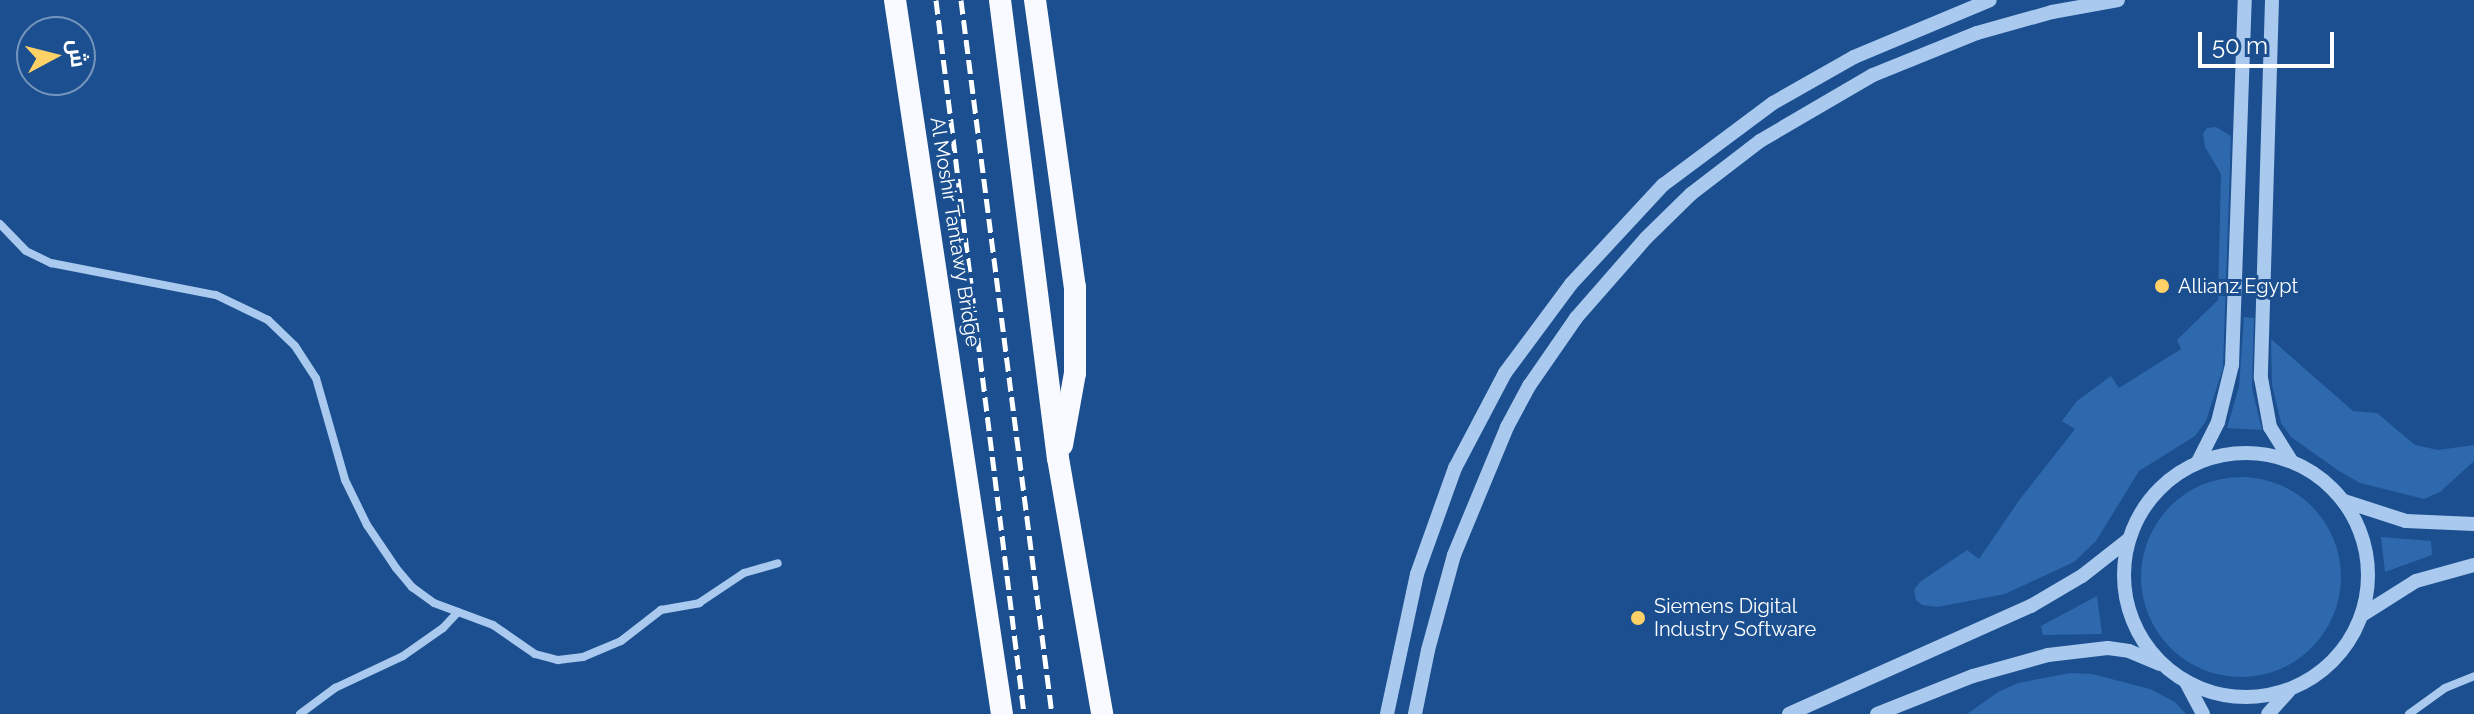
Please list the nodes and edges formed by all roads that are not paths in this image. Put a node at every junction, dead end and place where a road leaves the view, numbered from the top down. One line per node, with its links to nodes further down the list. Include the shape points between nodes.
1 (895, 0): 26 (highway, Al Moshir Tantawy Bridge)
2 (1000, 0): 11 (highway)
3 (1035, 0): 11 (highway, via 1077,315 1072,401)
4 (1990, 0): 9 (street, via 1854,57 1735,130 1626,221)
5 (2118, 0): 10 (street, via 2013,22 1942,45 1796,117 1725,167 1660,223)
6 (2245, 0): 13 (street, via 2232,365 2218,422)
7 (2272, 0): 12 (street, via 2261,378 2270,427)
8 (0, 224): 19 (street, via 26,251 51,263 216,295 252,309 282,332 316,378 336,456 374,536 412,587)
9 (1533, 332): 10 (street); 28 (street, via 1480,416 1449,483 1405,620)
10 (1555, 346): 29 (street, via 1507,427 1469,512 1439,602)
11 (1058, 458): 27 (highway)
12 (2291, 461): 13 (street, via 2244,452); 14 (street, via 2311,471)
13 (2198, 462): 16 (street, via 2155,493)
14 (2344, 501): 15 (street, via 2406,521); 20 (street, via 2362,536 2368,576)
15 (2474, 524)
16 (2129, 539): 21 (street, via 2124,575 2129,610 2144,643); 30 (street, via 2082,576 2031,606)
17 (778, 563): 19 (street, via 744,573 699,603 661,610 621,641 571,660 535,654 493,625)
18 (2474, 565): 20 (street, via 2416,581)
19 (458, 612): 25 (street, via 403,656 335,688)
20 (2362, 615): 24 (street, via 2346,646 2322,672)
21 (2168, 670): 23 (street); 31 (street, via 2129,651 2086,648 2006,665)
22 (2474, 676): 34 (street, via 2445,688)
23 (2186, 682): 24 (street, via 2220,695 2256,698); 32 (street)
24 (2292, 689): 33 (street)
25 (300, 714)
26 (1002, 714)
27 (1102, 714)
28 (1387, 714)
29 (1415, 714)
30 (1789, 714)
31 (1877, 714)
32 (2203, 714)
33 (2268, 714)
34 (2409, 714)

